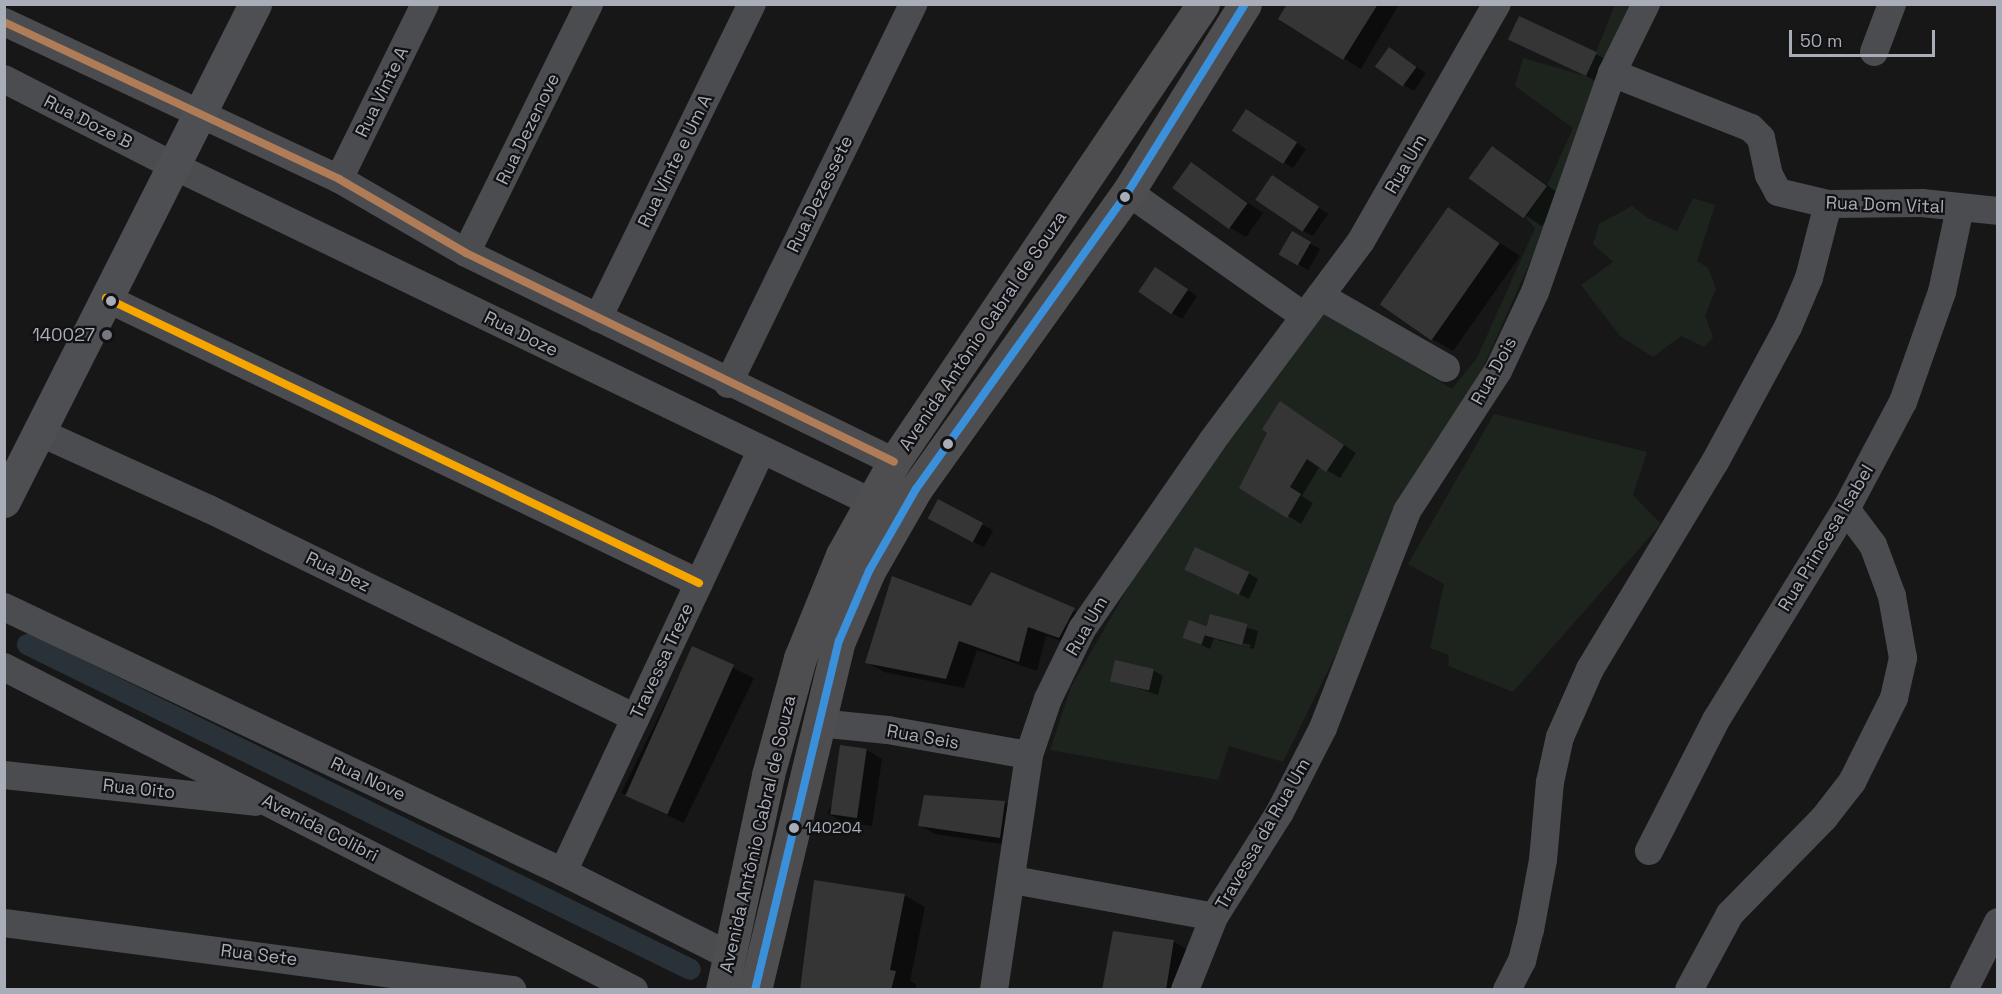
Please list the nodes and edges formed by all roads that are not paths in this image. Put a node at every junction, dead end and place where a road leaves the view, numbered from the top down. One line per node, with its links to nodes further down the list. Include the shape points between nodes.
1 (255, 4): 15 (main road)
2 (425, 4): 17 (street, Rua Vinte A)
3 (589, 4): 22 (street, Rua Dezenove)
4 (752, 4): 25 (street, Rua Vinte e Um A)
5 (913, 4): 27 (street, Rua Dezessete)
6 (1203, 4): 30 (highway, Avenida Antônio Cabral de Souza)
7 (1245, 4): 18 (highway, Avenida Antônio Cabral de Souza)
8 (1497, 4): 24 (street, Rua Um, via 1361,242)
9 (1646, 4): 13 (street, Rua Dois)
10 (1892, 4): 12 (street)
11 (4, 22): 15 (street)
12 (1874, 52)
13 (1612, 73): 19 (street, Rua Dom Vital, via 1751,128 1761,138 1769,175 1778,192); 39 (street, Rua Dois, via 1535,292 1498,371 1407,511)
14 (4, 79): 16 (street, Rua Doze B)
15 (199, 111): 16 (main road); 17 (street)
16 (172, 165): 23 (main road); 29 (street, Rua Doze)
17 (339, 179): 22 (street)
18 (1128, 192): 24 (street); 38 (highway, Avenida Antônio Cabral de Souza, via 915,489 869,571 844,631)
19 (1828, 204): 20 (street, Rua Dom Vital, via 1922,203); 59 (street, via 1809,278 1788,327 1715,462 1590,669 1560,737 1530,930 1522,961)
20 (1960, 208): 21 (street, Rua Dom Vital); 33 (street, Rua Princesa Isabel, via 1923,352 1903,402)
21 (1998, 211)
22 (466, 253): 25 (street)
23 (106, 298): 28 (main road); 34 (street)
24 (1312, 306): 26 (street); 40 (street, Rua Um, via 1133,551 1082,629 1048,699)
25 (598, 318): 27 (street)
26 (1446, 368)
27 (728, 384): 30 (street)
28 (39, 432): 31 (main road); 37 (street, Rua Dez, via 219,514)
29 (761, 451): 32 (street, Rua Doze); 34 (street, Travessa Treze)
30 (894, 462): 32 (highway, Avenida Antônio Cabral de Souza)
31 (4, 501)
32 (869, 501): 50 (highway, Avenida Antônio Cabral de Souza, via 800,658 768,775)
33 (1846, 509): 43 (street, Rua Princesa Isabel, via 1722,710); 60 (street, via 1873,544 1892,596 1903,658 1894,698 1852,782 1824,818 1730,914)
34 (699, 583): 37 (street, Travessa Treze)
35 (4, 607): 44 (street, Rua Nove)
36 (4, 667): 42 (street, Avenida Colibri)
37 (635, 718): 44 (street, Travessa Treze)
38 (818, 723): 40 (street, Rua Seis, via 888,730); 46 (highway, Avenida Antônio Cabral de Souza)
39 (1323, 728): 47 (street, Travessa da Rua Um, via 1280,812)
40 (1029, 755): 45 (street, Rua Um)
41 (4, 775): 42 (street, Rua Oito)
42 (274, 804): 53 (street, Avenida Colibri)
43 (1649, 851)
44 (563, 872): 50 (street, Rua Nove)
45 (1013, 880): 47 (street, Travessa da Rua Um); 57 (street, Rua Um)
46 (780, 900): 55 (highway, Avenida Antônio Cabral de Souza); 56 (main road)
47 (1214, 917): 58 (street)
48 (1998, 922): 51 (street)
49 (4, 923): 52 (street, Rua Sete)
50 (730, 956): 54 (highway, Avenida Antônio Cabral de Souza)
51 (1971, 987)
52 (513, 990)
53 (634, 990)
54 (722, 990)
55 (755, 990)
56 (769, 990)
57 (994, 990)
58 (1185, 990)
59 (1507, 990)
60 (1689, 990)

